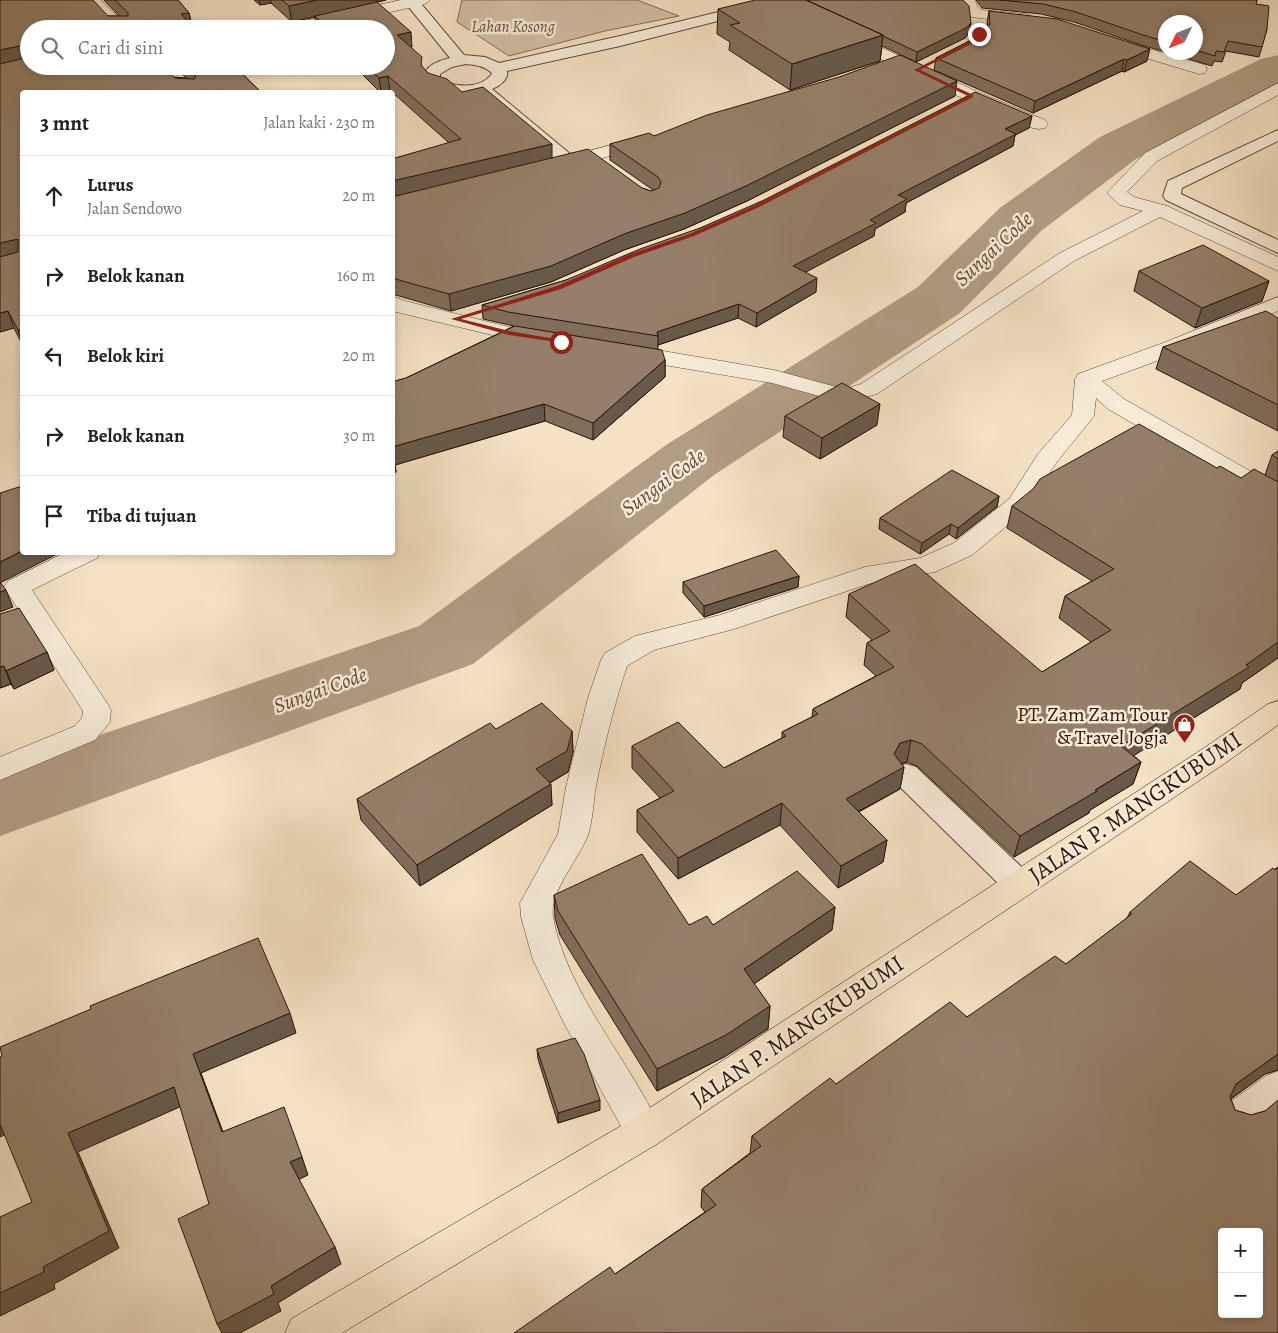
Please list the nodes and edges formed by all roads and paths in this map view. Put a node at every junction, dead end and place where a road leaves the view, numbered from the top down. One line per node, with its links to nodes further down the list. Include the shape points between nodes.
1 (95, 0): 7 (street)
2 (967, 0): 6 (street, via 978,21)
3 (1013, 0): 6 (street)
4 (776, 2): 16 (lane)
5 (411, 3): 8 (street); 12 (lane); 15 (lane)
6 (1009, 17): 9 (street)
7 (114, 20)
8 (333, 20)
9 (1041, 21)
10 (835, 32): 13 (street)
11 (1100, 39): 18 (street)
12 (461, 61): 15 (lane); 16 (lane, via 482,62)
13 (899, 62): 17 (street); 19 (street)
14 (932, 62): 19 (street)
15 (445, 64): 20 (lane, via 432,73 436,84 456,90)
16 (497, 68): 20 (lane, via 500,77)
17 (882, 69)
18 (1199, 69)
19 (916, 70): 22 (street)
20 (481, 88): 27 (lane)
21 (1278, 88): 29 (street, via 1151,157 1116,193 1127,201)
22 (972, 96): 23 (street); 24 (street)
23 (954, 105)
24 (1039, 124)
25 (1278, 136): 30 (lane, via 1174,186 1172,196)
26 (659, 137): 27 (street, via 599,162)
27 (569, 162): 28 (street)
28 (541, 169)
29 (1160, 210): 31 (street); 39 (street, via 1067,257 869,389 844,396 774,377)
30 (1278, 247)
31 (1278, 265)
32 (1278, 302): 40 (street, via 1171,348)
33 (395, 304): 35 (street)
34 (482, 310): 35 (street)
35 (454, 319): 36 (street)
36 (509, 333): 37 (street); 38 (street)
37 (561, 342)
38 (483, 346)
39 (608, 349)
40 (1086, 379): 41 (street, via 1122,408); 49 (street, via 1083,416 1046,459 1018,504 963,549 926,566 865,576 725,623 645,643 615,660 580,787 573,834 536,903 549,960)
41 (1278, 497)
42 (82, 555): 44 (street, via 17,586 17,589 20,617 97,710 96,722 85,732)
43 (1278, 710): 46 (main road, JALAN P. MANGKUBUMI)
44 (0, 769)
45 (906, 775): 46 (lane)
46 (1019, 884): 49 (main road, JALAN P. MANGKUBUMI)
47 (1278, 1088): 48 (street)
48 (1239, 1117)
49 (644, 1132): 50 (main road, JALAN P. MANGKUBUMI)
50 (305, 1333)

